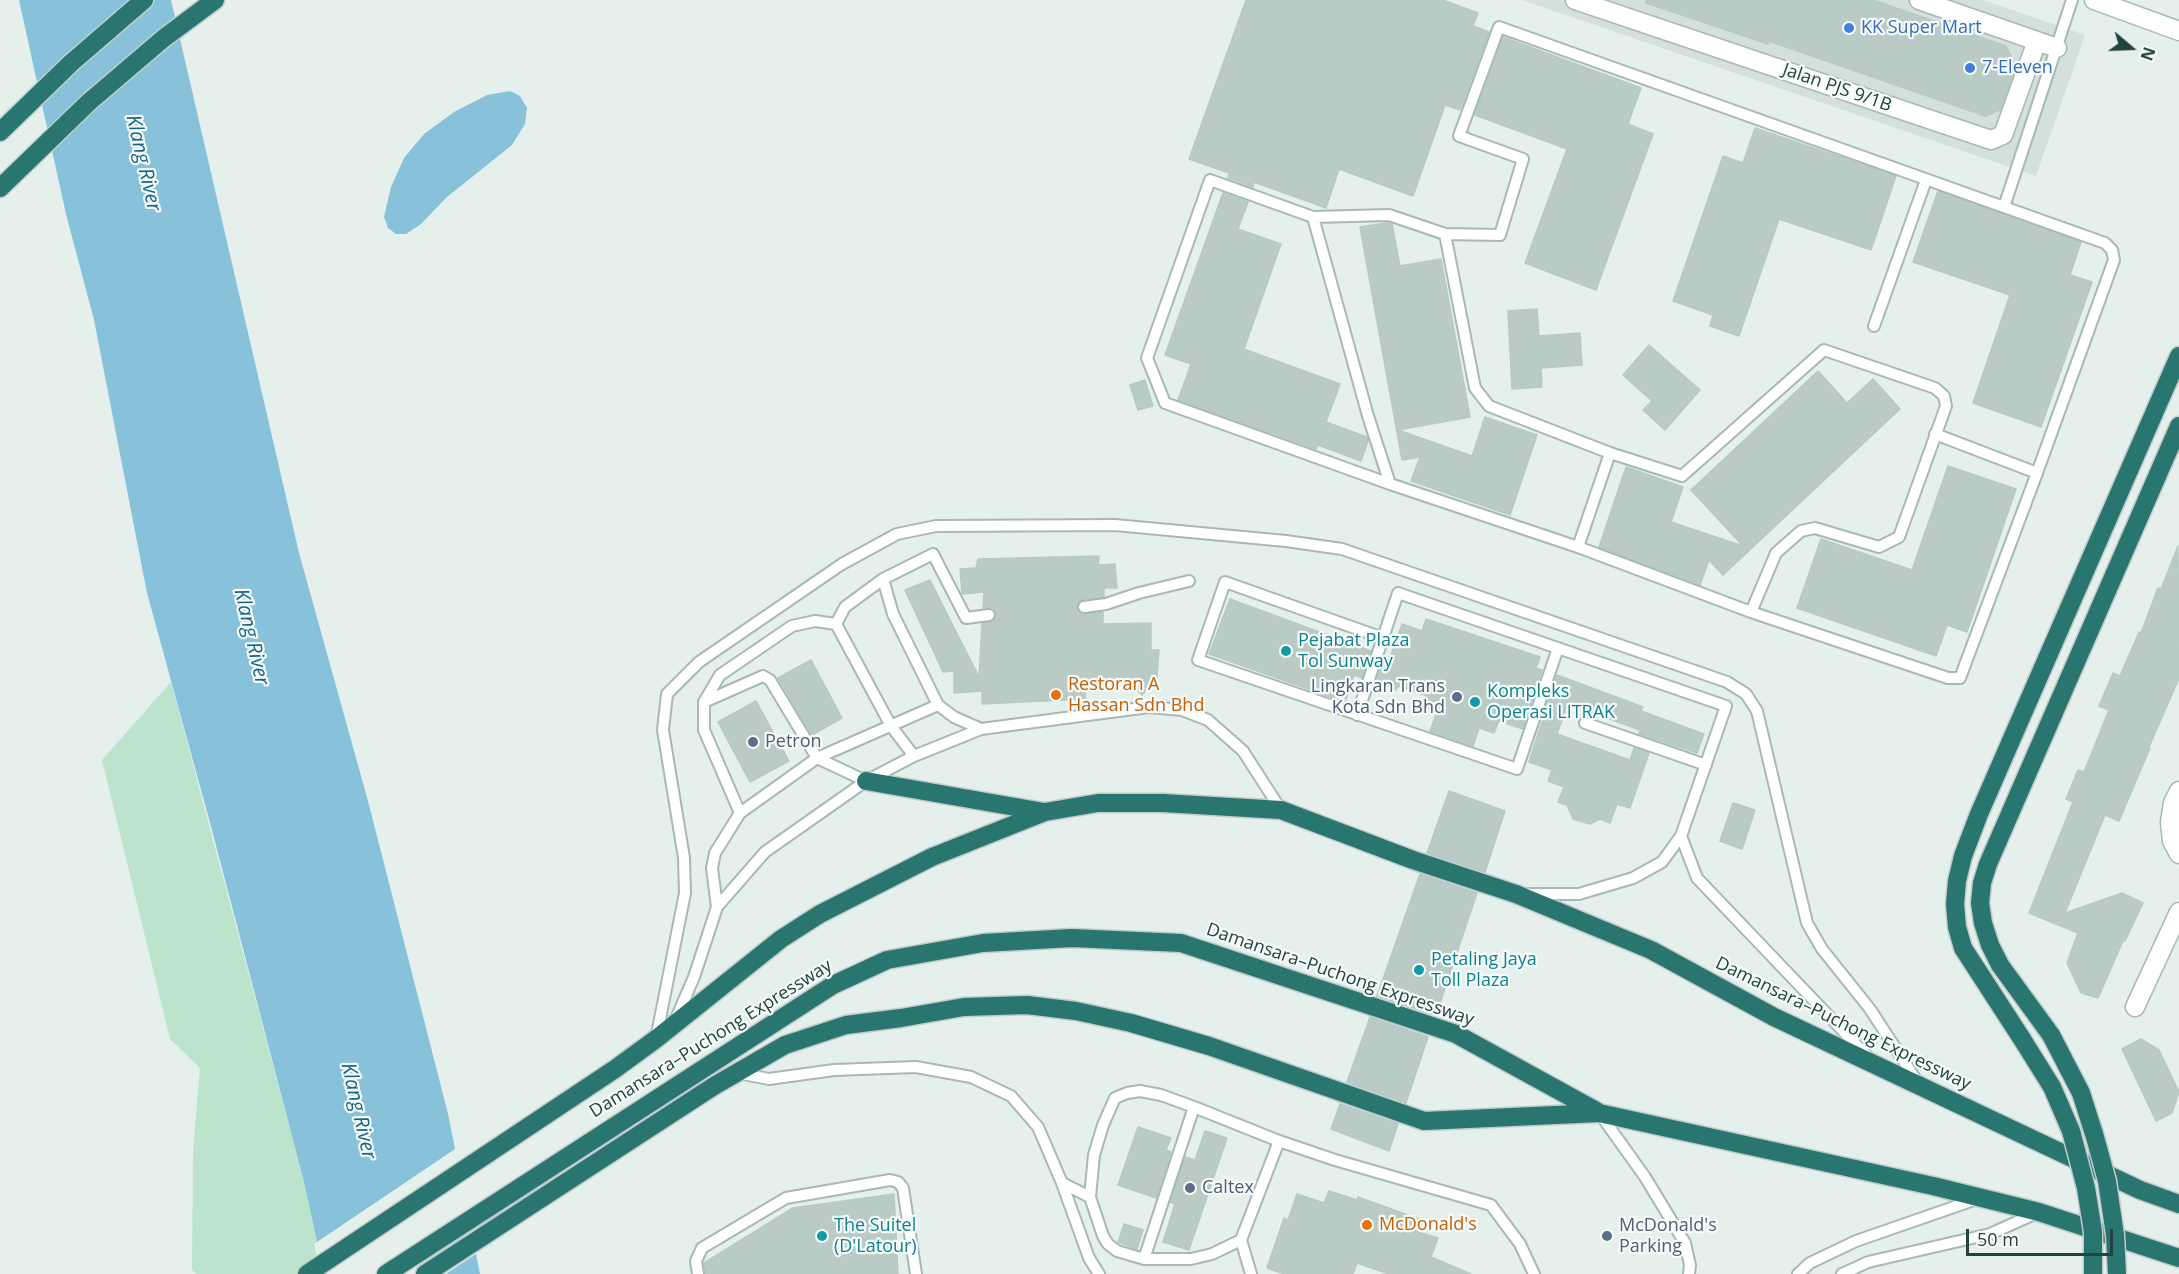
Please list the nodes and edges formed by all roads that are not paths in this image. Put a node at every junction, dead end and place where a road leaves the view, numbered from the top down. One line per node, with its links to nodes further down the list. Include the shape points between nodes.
1 (144, 0): 10 (highway)
2 (215, 0): 12 (highway, via 89,102)
3 (1575, 0): 8 (street, Jalan PJS 9/1B, via 1991,141 2003,135)
4 (1919, 0): 8 (street)
5 (2072, 0): 9 (lane)
6 (2094, 0): 7 (street)
7 (2179, 31)
8 (2037, 41): 9 (street)
9 (2056, 48): 13 (lane)
10 (0, 132)
11 (1926, 180): 13 (lane); 15 (lane, via 1499,27 1459,136 1523,159 1500,236); 16 (lane)
12 (0, 188)
13 (2004, 207): 21 (lane, via 2105,243 2112,250 2114,261)
14 (1313, 217): 15 (lane, via 1389,215); 22 (lane); 22 (lane, via 1210,180 1147,358 1166,403)
15 (1445, 234): 20 (lane, via 1475,388 1489,406)
16 (1874, 326)
17 (2179, 356): 79 (highway, bridge, via 1979,814 1957,881 1957,927 1963,948 2052,1087 2071,1131 2093,1232)
18 (2179, 426): 80 (highway, bridge, via 1997,844 1982,883 1980,903 1990,945 2000,965 2051,1035 2081,1093 2107,1181)
19 (1935, 434): 20 (lane, via 1946,406 1944,396 1935,388 1824,350 1682,476); 21 (lane); 27 (lane, via 1899,537 1879,547 1815,528 1801,531 1776,553)
20 (1610, 453): 23 (lane)
21 (2037, 473): 27 (lane, via 1960,678 1948,678)
22 (1390, 484): 23 (lane)
23 (1578, 547): 27 (lane)
24 (883, 579): 28 (lane, via 933,554 966,618); 29 (lane, via 845,607); 33 (lane, via 893,614)
25 (1190, 581): 26 (lane)
26 (1084, 607)
27 (1751, 612)
28 (988, 615)
29 (836, 624): 32 (lane, via 815,621 792,626 720,675); 36 (lane)
30 (1383, 638): 31 (lane, via 1398,593); 34 (lane); 34 (lane, via 1225,582 1198,660)
31 (1558, 648): 34 (lane, via 1517,769); 40 (lane, via 1726,706)
32 (704, 702): 39 (lane, via 763,676 770,680); 45 (lane, via 704,730)
33 (938, 705): 36 (lane); 37 (lane)
34 (1357, 715)
35 (1585, 723): 40 (lane)
36 (891, 726): 38 (lane); 39 (lane)
37 (981, 729): 38 (lane); 43 (lane, via 1149,707 1182,710 1208,720 1242,751)
38 (915, 756): 41 (lane)
39 (817, 758): 41 (lane); 45 (lane)
40 (1706, 765): 46 (lane)
41 (866, 781): 44 (highway); 49 (lane, via 765,852)
42 (2179, 791): 47 (street, via 2170,822 2172,841)
43 (1281, 810): 44 (highway, Damansara–Puchong Expressway, via 1098,803); 48 (highway, Damansara–Puchong Expressway)
44 (1045, 812): 52 (highway, Damansara–Puchong Expressway, via 932,857 820,914 781,939)
45 (740, 813): 49 (lane, via 715,853 712,868)
46 (1681, 836): 48 (lane, via 1662,862 1633,878 1580,894); 54 (lane, via 1697,878)
47 (2179, 854)
48 (1516, 894): 54 (highway, Damansara–Puchong Expressway, via 1651,950 1774,1017)
49 (717, 907): 52 (lane, via 694,977)
50 (2179, 912): 51 (street)
51 (2135, 1007)
52 (672, 1027): 53 (highway, Damansara–Puchong Expressway)
53 (656, 1040): 56 (lane, via 685,893 684,858 663,730 668,694 699,662 842,564 897,534 936,526 1115,525 1342,549 1727,682 1746,694 1757,711 1808,923 1822,949 1870,1010); 68 (highway, Damansara–Puchong Expressway)
54 (1875, 1065): 56 (highway, Damansara–Puchong Expressway)
55 (735, 1073): 58 (highway, Damansara–Puchong Expressway, via 785,1045 846,1025 964,1007 1027,1005 1131,1023 1424,1121); 60 (lane, via 769,1079 834,1070 916,1067 972,1077 1011,1096 1038,1127); 70 (highway, Damansara–Puchong Expressway)
56 (1920, 1086): 63 (highway, Damansara–Puchong Expressway, via 2140,1190)
57 (1194, 1107): 59 (lane); 61 (lane, via 1140,1091 1115,1098 1094,1155); 67 (lane)
58 (1599, 1113): 62 (highway, Damansara–Puchong Expressway); 69 (highway, Damansara–Puchong Expressway, via 1456,1034 1181,943 1072,938 983,943 887,960 832,985); 76 (lane, via 1645,1177 1685,1243)
59 (1279, 1141): 65 (lane); 75 (lane, via 1491,1205 1520,1244)
60 (1062, 1183): 61 (lane); 73 (lane, via 1089,1258)
61 (1090, 1197): 67 (lane, via 1108,1244)
62 (1980, 1198): 64 (highway, Damansara–Puchong Expressway); 77 (lane, via 1856,1241 1810,1263)
63 (2179, 1203)
64 (2039, 1212): 66 (highway, Damansara–Puchong Expressway); 78 (lane, via 1990,1234 1868,1262)
65 (1241, 1240): 67 (lane, via 1191,1259); 74 (lane)
66 (2179, 1258)
67 (1144, 1259)
68 (307, 1274)
69 (386, 1274)
70 (425, 1274)
71 (698, 1274): 72 (lane, via 696,1261 702,1248 786,1198 890,1180 903,1188)
72 (916, 1274)
73 (1099, 1274)
74 (1251, 1274)
75 (1534, 1274)
76 (1689, 1274)
77 (1798, 1274)
78 (1842, 1274)
79 (2093, 1274)
80 (2117, 1274)

